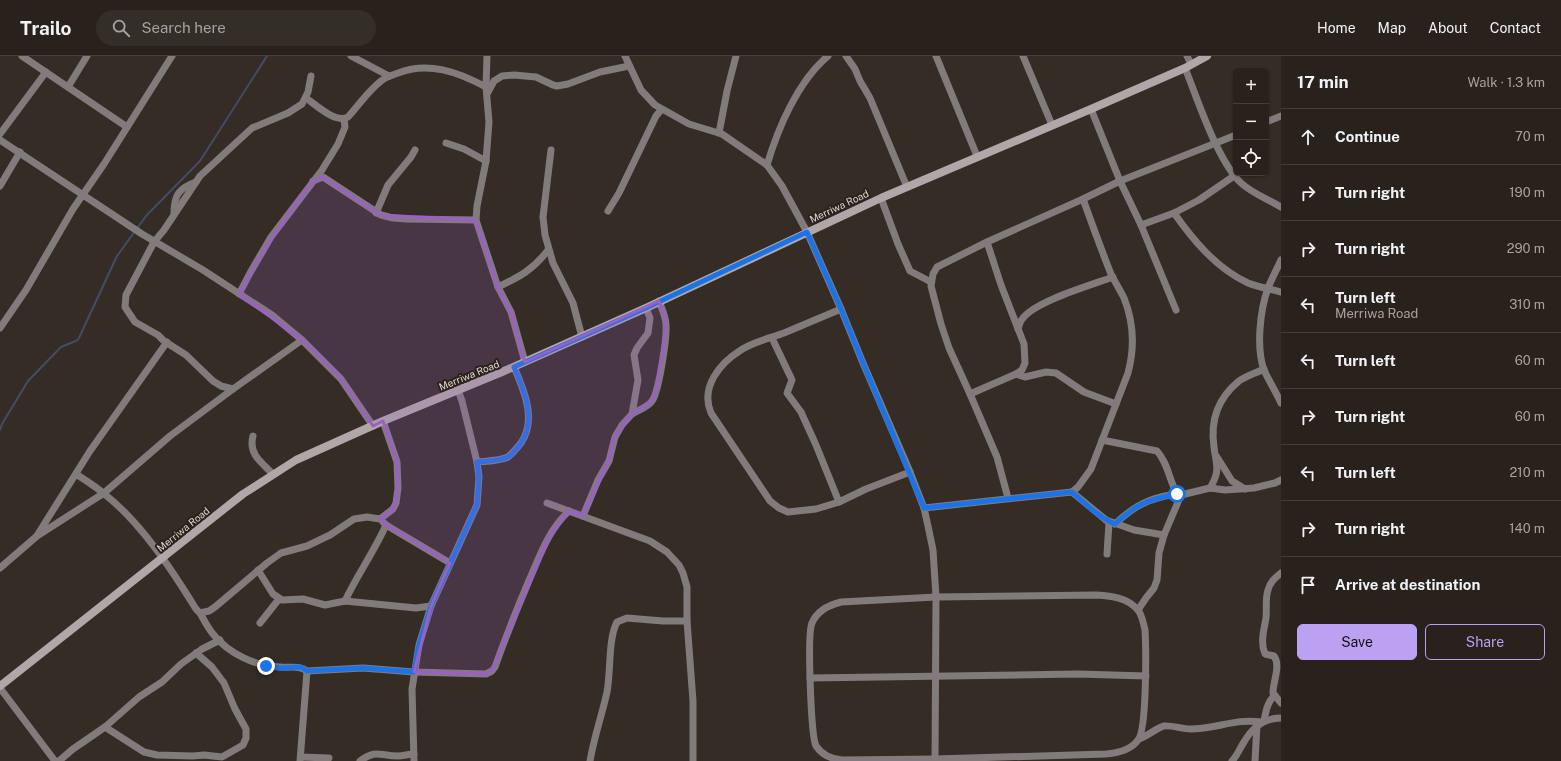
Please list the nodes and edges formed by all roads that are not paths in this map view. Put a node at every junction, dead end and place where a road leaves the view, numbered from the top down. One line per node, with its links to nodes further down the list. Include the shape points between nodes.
1 (22, 56): 16 (street)
2 (87, 56): 19 (street)
3 (172, 56): 28 (street)
4 (351, 56): 18 (street)
5 (487, 56): 20 (street)
6 (625, 56): 14 (street)
7 (736, 56): 29 (street)
8 (828, 56): 40 (street, via 816,67 793,101 779,130)
9 (846, 56): 46 (street, via 856,69 870,98)
10 (936, 56): 38 (street)
11 (1023, 56): 27 (street)
12 (1187, 56): 15 (street)
13 (1207, 56): 15 (street, Merriwa Road)
14 (629, 66): 20 (street, via 557,86 536,77 502,76); 23 (street, via 641,90)
15 (1188, 66): 22 (street, Merriwa Road); 34 (street)
16 (46, 72): 19 (street); 30 (street)
17 (311, 76): 21 (street)
18 (389, 76): 20 (street, via 408,69 435,68 455,72); 25 (street, via 375,85)
19 (68, 87): 28 (street)
20 (486, 91): 39 (street)
21 (306, 98): 25 (street, via 323,111); 57 (street, via 302,104 288,113 252,128 196,182 176,196 174,214)
22 (1091, 109): 27 (street, Merriwa Road); 44 (street)
23 (661, 110): 29 (street, via 689,124); 51 (street)
24 (1281, 116): 26 (street)
25 (344, 120): 43 (street, via 342,136)
26 (1269, 121)
27 (1052, 125): 38 (street, Merriwa Road)
28 (127, 128): 47 (street)
29 (719, 133): 40 (street)
30 (0, 134)
31 (1233, 136): 34 (street)
32 (0, 140): 37 (street)
33 (446, 143): 39 (street)
34 (1216, 144): 41 (street); 44 (street)
35 (415, 150): 52 (street, via 388,185)
36 (551, 150): 59 (street, via 543,217)
37 (20, 152): 45 (street); 47 (street)
38 (977, 156): 46 (street, Merriwa Road)
39 (486, 161): 54 (street)
40 (767, 165): 56 (street, via 782,186)
41 (1233, 174)
42 (1234, 176): 50 (street, via 1249,189); 53 (street, via 1199,200)
43 (313, 181): 52 (street, via 323,178 329,180); 66 (street, via 270,239)
44 (1120, 181): 49 (street); 55 (street)
45 (0, 186)
46 (907, 187): 48 (street, Merriwa Road)
47 (84, 195): 57 (street); 71 (street)
48 (880, 198): 56 (street, Merriwa Road); 62 (street, via 910,271)
49 (1083, 199): 58 (street); 61 (street)
50 (1281, 207)
51 (608, 211)
52 (376, 213): 54 (street, via 393,218)
53 (1174, 213): 55 (street); 64 (street, via 1193,238 1218,263 1240,279)
54 (476, 220): 63 (street)
55 (1141, 225): 70 (street)
56 (807, 232): 67 (street, Merriwa Road); 69 (street)
57 (154, 242): 66 (street); 76 (street, via 130,286 125,304 135,322)
58 (987, 242): 62 (street, via 937,267); 72 (street)
59 (548, 250): 63 (street, via 530,270); 73 (street, via 573,303)
60 (1281, 260): 64 (street)
61 (1113, 277): 72 (street, via 1034,309 1023,318); 85 (street, via 1130,313 1133,331 1130,366)
62 (931, 282): 83 (street, via 934,302 949,348)
63 (498, 287): 77 (street, via 511,312)
64 (1268, 289): 65 (street); 79 (street, via 1260,332 1260,352)
65 (1281, 292)
66 (240, 294): 75 (street, via 272,315)
67 (659, 302): 68 (street, Merriwa Road); 86 (street, via 665,316 666,333 657,388 652,402)
68 (646, 308): 73 (street, Merriwa Road); 86 (street, via 650,318 648,333 634,355 638,380)
69 (841, 309): 74 (street); 93 (street)
70 (1176, 310)
71 (0, 328)
72 (1018, 330): 80 (street, via 1024,344 1026,359 1024,368)
73 (582, 337): 77 (street, Merriwa Road)
74 (772, 338): 103 (street, via 792,380 787,393 802,412); 103 (street, via 742,349 721,366 708,386 706,399 710,413 770,501 779,508 788,512 816,509)
75 (302, 340): 81 (street); 88 (street, via 341,379)
76 (167, 342): 81 (street, via 186,355 213,381); 94 (street, via 114,415)
77 (525, 362): 78 (street, Merriwa Road)
78 (514, 367): 82 (street, Merriwa Road); 92 (street, via 529,412 527,431 516,450 507,457)
79 (1264, 370): 84 (street); 91 (street, via 1240,381 1225,394 1214,415)
80 (1016, 374): 83 (street); 85 (street, via 1025,376 1056,373 1084,392)
81 (233, 389): 100 (street, via 170,436)
82 (458, 390): 87 (street, Merriwa Road); 92 (street)
83 (970, 394): 102 (street, via 997,457)
84 (1281, 403)
85 (1116, 404): 90 (street)
86 (632, 414): 107 (street, via 615,437 609,461)
87 (383, 421): 88 (street, Merriwa Road); 108 (street, via 397,462 398,481 395,506)
88 (373, 426): 95 (street, Merriwa Road, via 296,460)
89 (253, 436): 95 (street, via 253,453)
90 (1102, 440): 99 (street, via 1091,470); 101 (street, via 1157,451 1169,472 1172,485)
91 (1215, 454): 97 (street, via 1217,476); 98 (street, via 1232,481)
92 (477, 462): 116 (street, via 477,505)
93 (910, 472): 103 (street); 105 (street)
94 (76, 474): 100 (street); 113 (street)
95 (273, 474): 115 (street, Merriwa Road, via 243,494)
96 (1281, 480): 98 (street)
97 (1210, 488): 98 (street); 101 (street)
98 (1245, 489)
99 (1072, 492): 102 (street); 109 (street)
100 (104, 493): 113 (street); 115 (street, via 127,514)
101 (1179, 494): 110 (street, via 1144,502); 112 (street)
102 (1008, 498): 105 (street)
103 (839, 502)
104 (547, 503): 106 (street)
105 (924, 508): 120 (street, via 933,550)
106 (568, 511): 107 (street); 131 (street, via 549,537 535,564 496,667 486,674)
107 (583, 516): 126 (street, via 650,541 667,552 679,565 686,582)
108 (380, 519): 111 (street); 118 (street, via 354,518 330,535 278,555)
109 (1106, 520): 110 (street); 114 (street, via 1109,523)
110 (1115, 524): 112 (street)
111 (386, 526): 116 (street); 122 (street)
112 (1164, 535): 124 (street, via 1159,553 1157,580)
113 (37, 536): 117 (street)
114 (1107, 554)
115 (162, 559): 125 (street); 135 (street, Merriwa Road)
116 (450, 563): 123 (street)
117 (0, 568)
118 (258, 570): 121 (street); 125 (street, via 215,607)
119 (1281, 573): 136 (street, via 1272,580 1268,589 1262,639 1265,654 1274,656 1277,661)
120 (936, 597): 124 (street, via 1109,596 1127,601); 133 (street); 134 (street, via 841,602 823,609 811,624)
121 (279, 599): 122 (street, via 303,600 325,605); 127 (street)
122 (345, 601): 123 (street, via 416,608)
123 (431, 606): 131 (street)
124 (1138, 610): 132 (street, via 1145,628)
125 (200, 613): 128 (street, via 213,634)
126 (687, 620): 149 (street, via 627,618 617,622 612,638 607,693); 150 (street, via 693,701)
127 (260, 623)
128 (220, 640): 129 (street); 130 (street, via 251,662 281,668 301,667)
129 (196, 653): 140 (street); 140 (street, via 212,667 224,683 246,729 243,745 222,758 204,755 157,755 144,752)
130 (307, 671): 131 (street, via 363,668); 144 (street)
131 (414, 672): 142 (street)
132 (1146, 676): 133 (street, via 1078,674); 141 (street)
133 (935, 677): 134 (street); 145 (street)
134 (810, 678): 145 (street, via 815,741 825,756 842,760)
135 (0, 687): 146 (street)
136 (1274, 696): 137 (street); 139 (street, via 1269,700)
137 (1281, 703)
138 (1281, 718): 139 (street)
139 (1261, 723): 141 (street, via 1243,721 1190,729 1165,726); 151 (street, via 1244,740); 152 (street)
140 (104, 727): 147 (street)
141 (1139, 739): 145 (street, via 1121,752 1106,754)
142 (414, 757): 148 (street, via 378,753)
143 (329, 758): 144 (street)
144 (300, 759)
145 (935, 760)
146 (55, 761)
147 (59, 761)
148 (360, 761)
149 (590, 761)
150 (693, 761)
151 (1232, 761)
152 (1255, 761)

